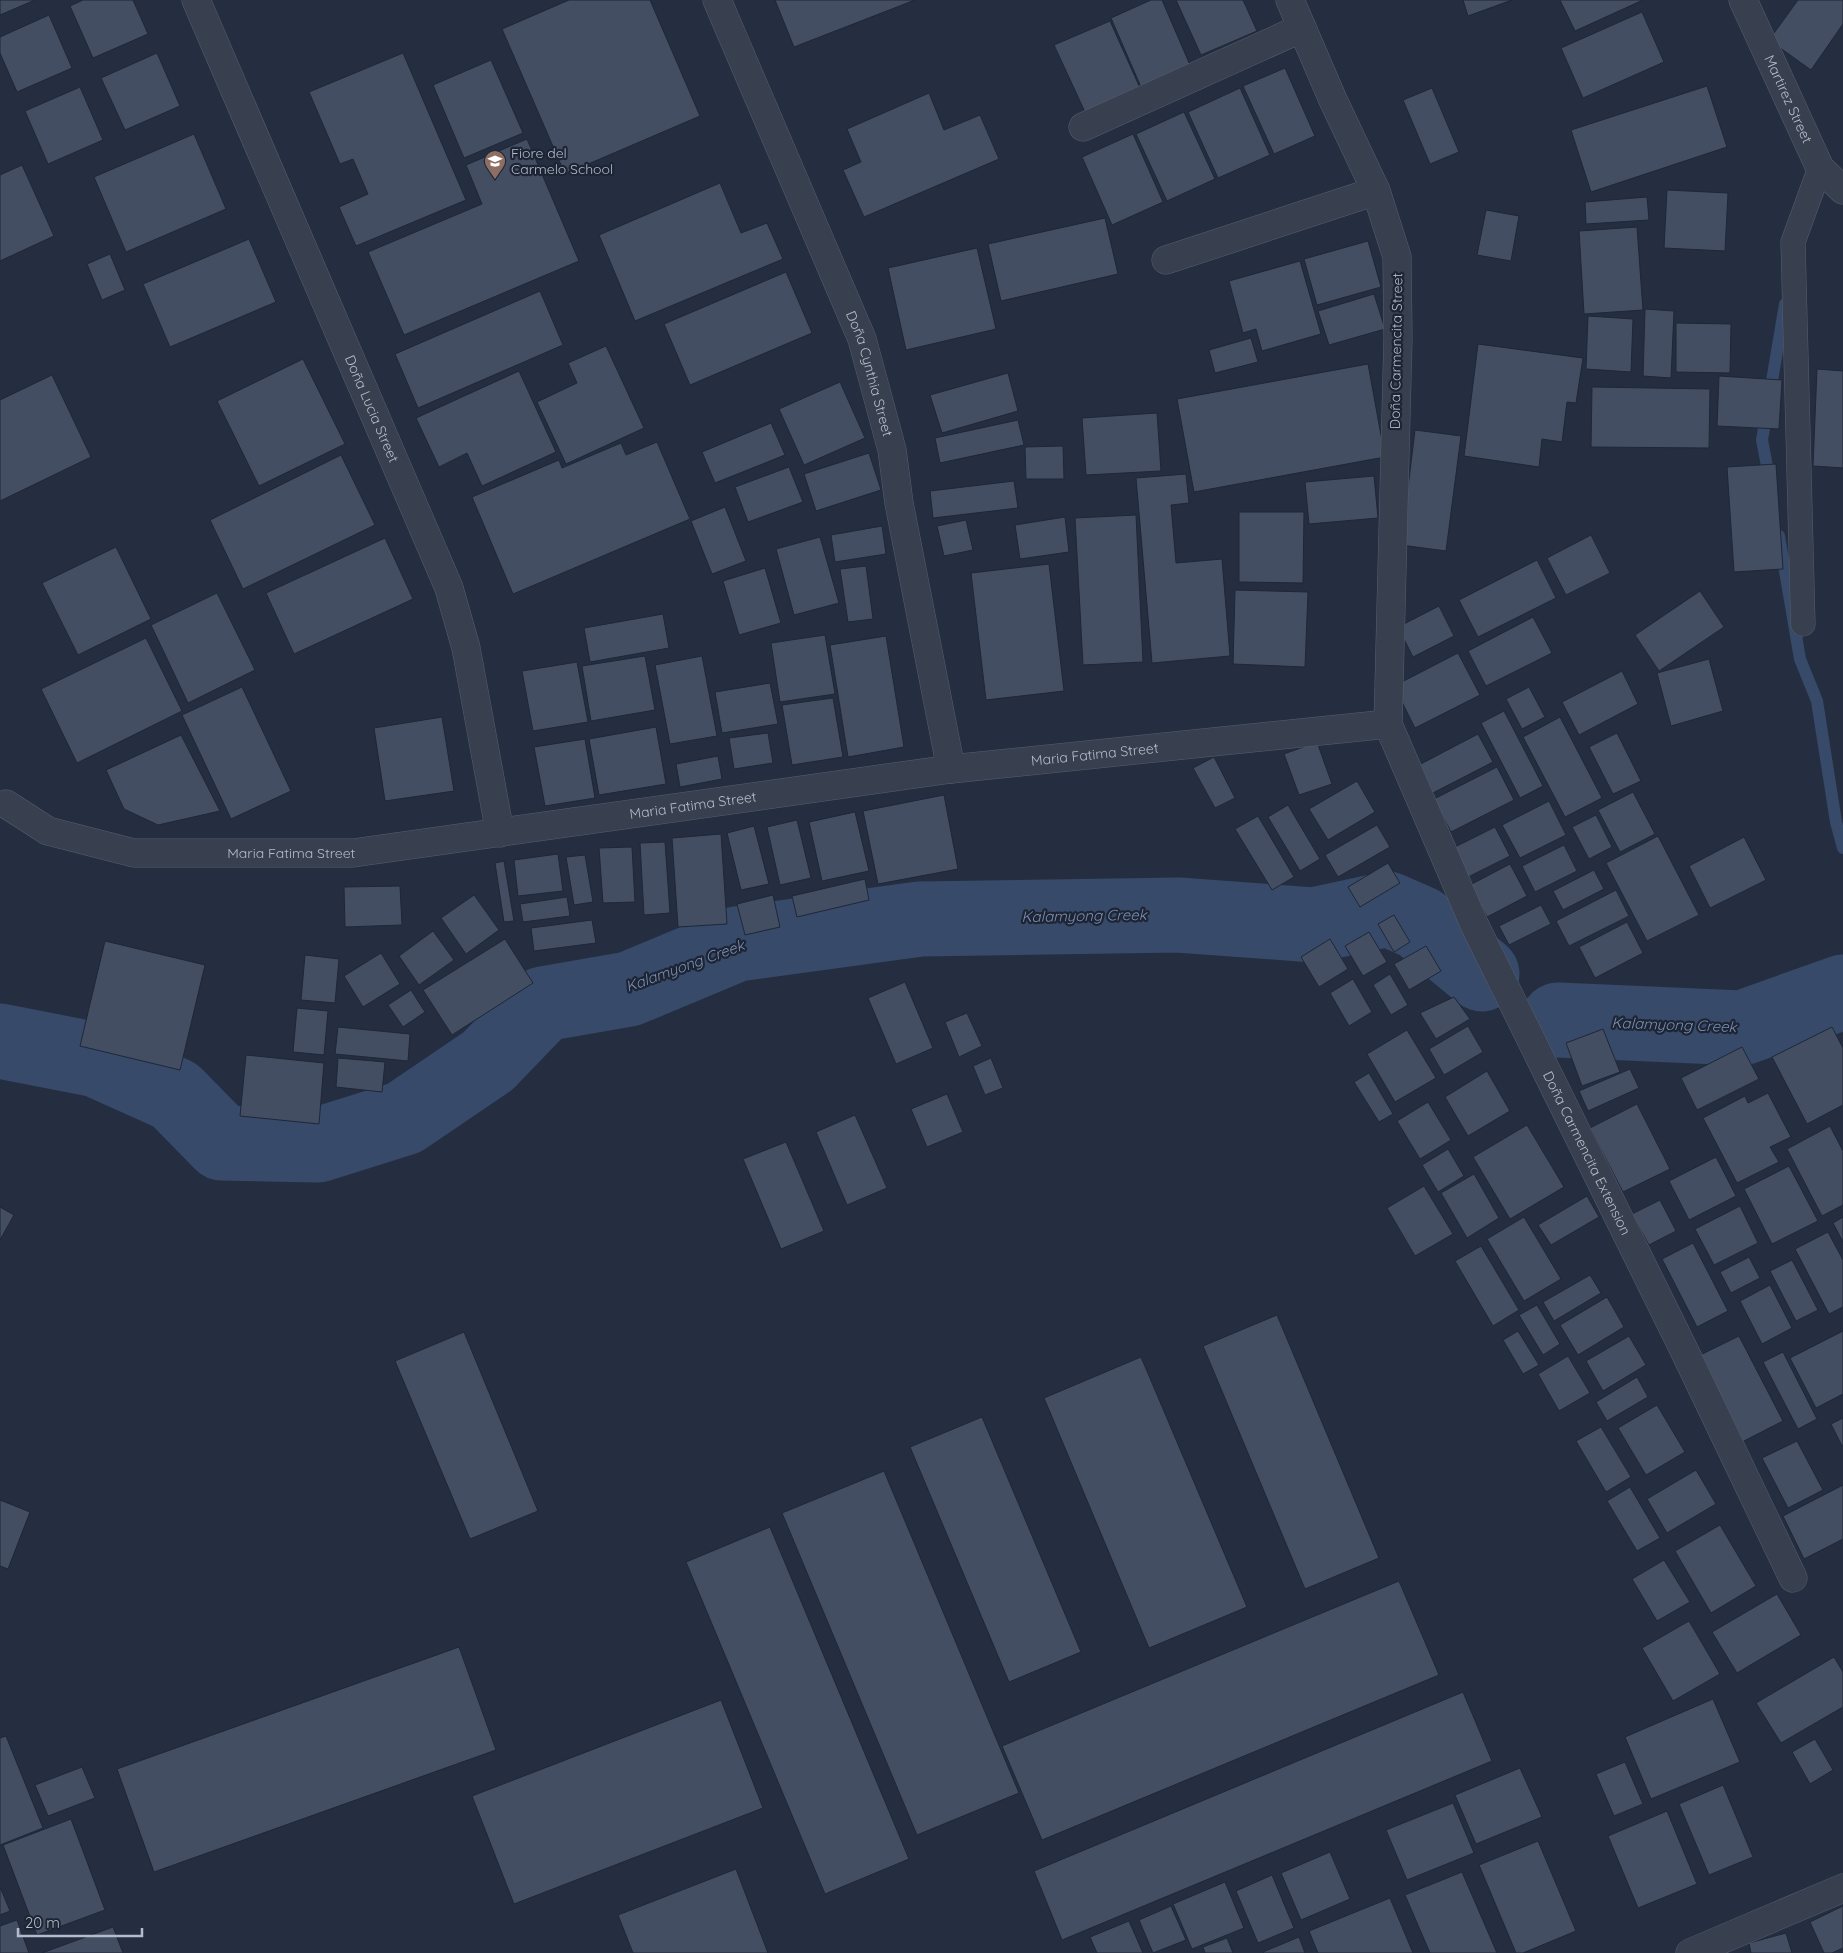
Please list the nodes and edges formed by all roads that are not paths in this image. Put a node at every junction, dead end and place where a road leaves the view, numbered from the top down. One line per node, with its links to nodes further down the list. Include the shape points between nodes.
1 (196, 0): 15 (street, Doña Lucia Street, via 449,588 466,648)
2 (716, 0): 13 (street, Doña Cynthia Street, via 862,339 892,450 899,503)
3 (1290, 0): 5 (street, Doña Carmencita Street)
4 (1743, 0): 7 (street, Martirez Street)
5 (1302, 28): 6 (street); 9 (street, Doña Carmencita Street)
6 (1083, 127)
7 (1820, 168): 8 (street, Martirez Street); 11 (lane, via 1793,242)
8 (1843, 190)
9 (1376, 191): 10 (street); 12 (street, Doña Carmencita Street, via 1397,256 1398,338)
10 (1166, 260)
11 (1803, 624)
12 (1388, 724): 13 (street, Maria Fatima Street); 16 (street, Doña Carmencita Extension, via 1474,924 1679,1339)
13 (951, 769): 15 (street, Maria Fatima Street)
14 (2, 802): 15 (street, Maria Fatima Street, via 48,831 134,853 352,853)
15 (500, 833)
16 (1792, 1578)
17 (1843, 1888): 18 (street)
18 (1690, 1953)

